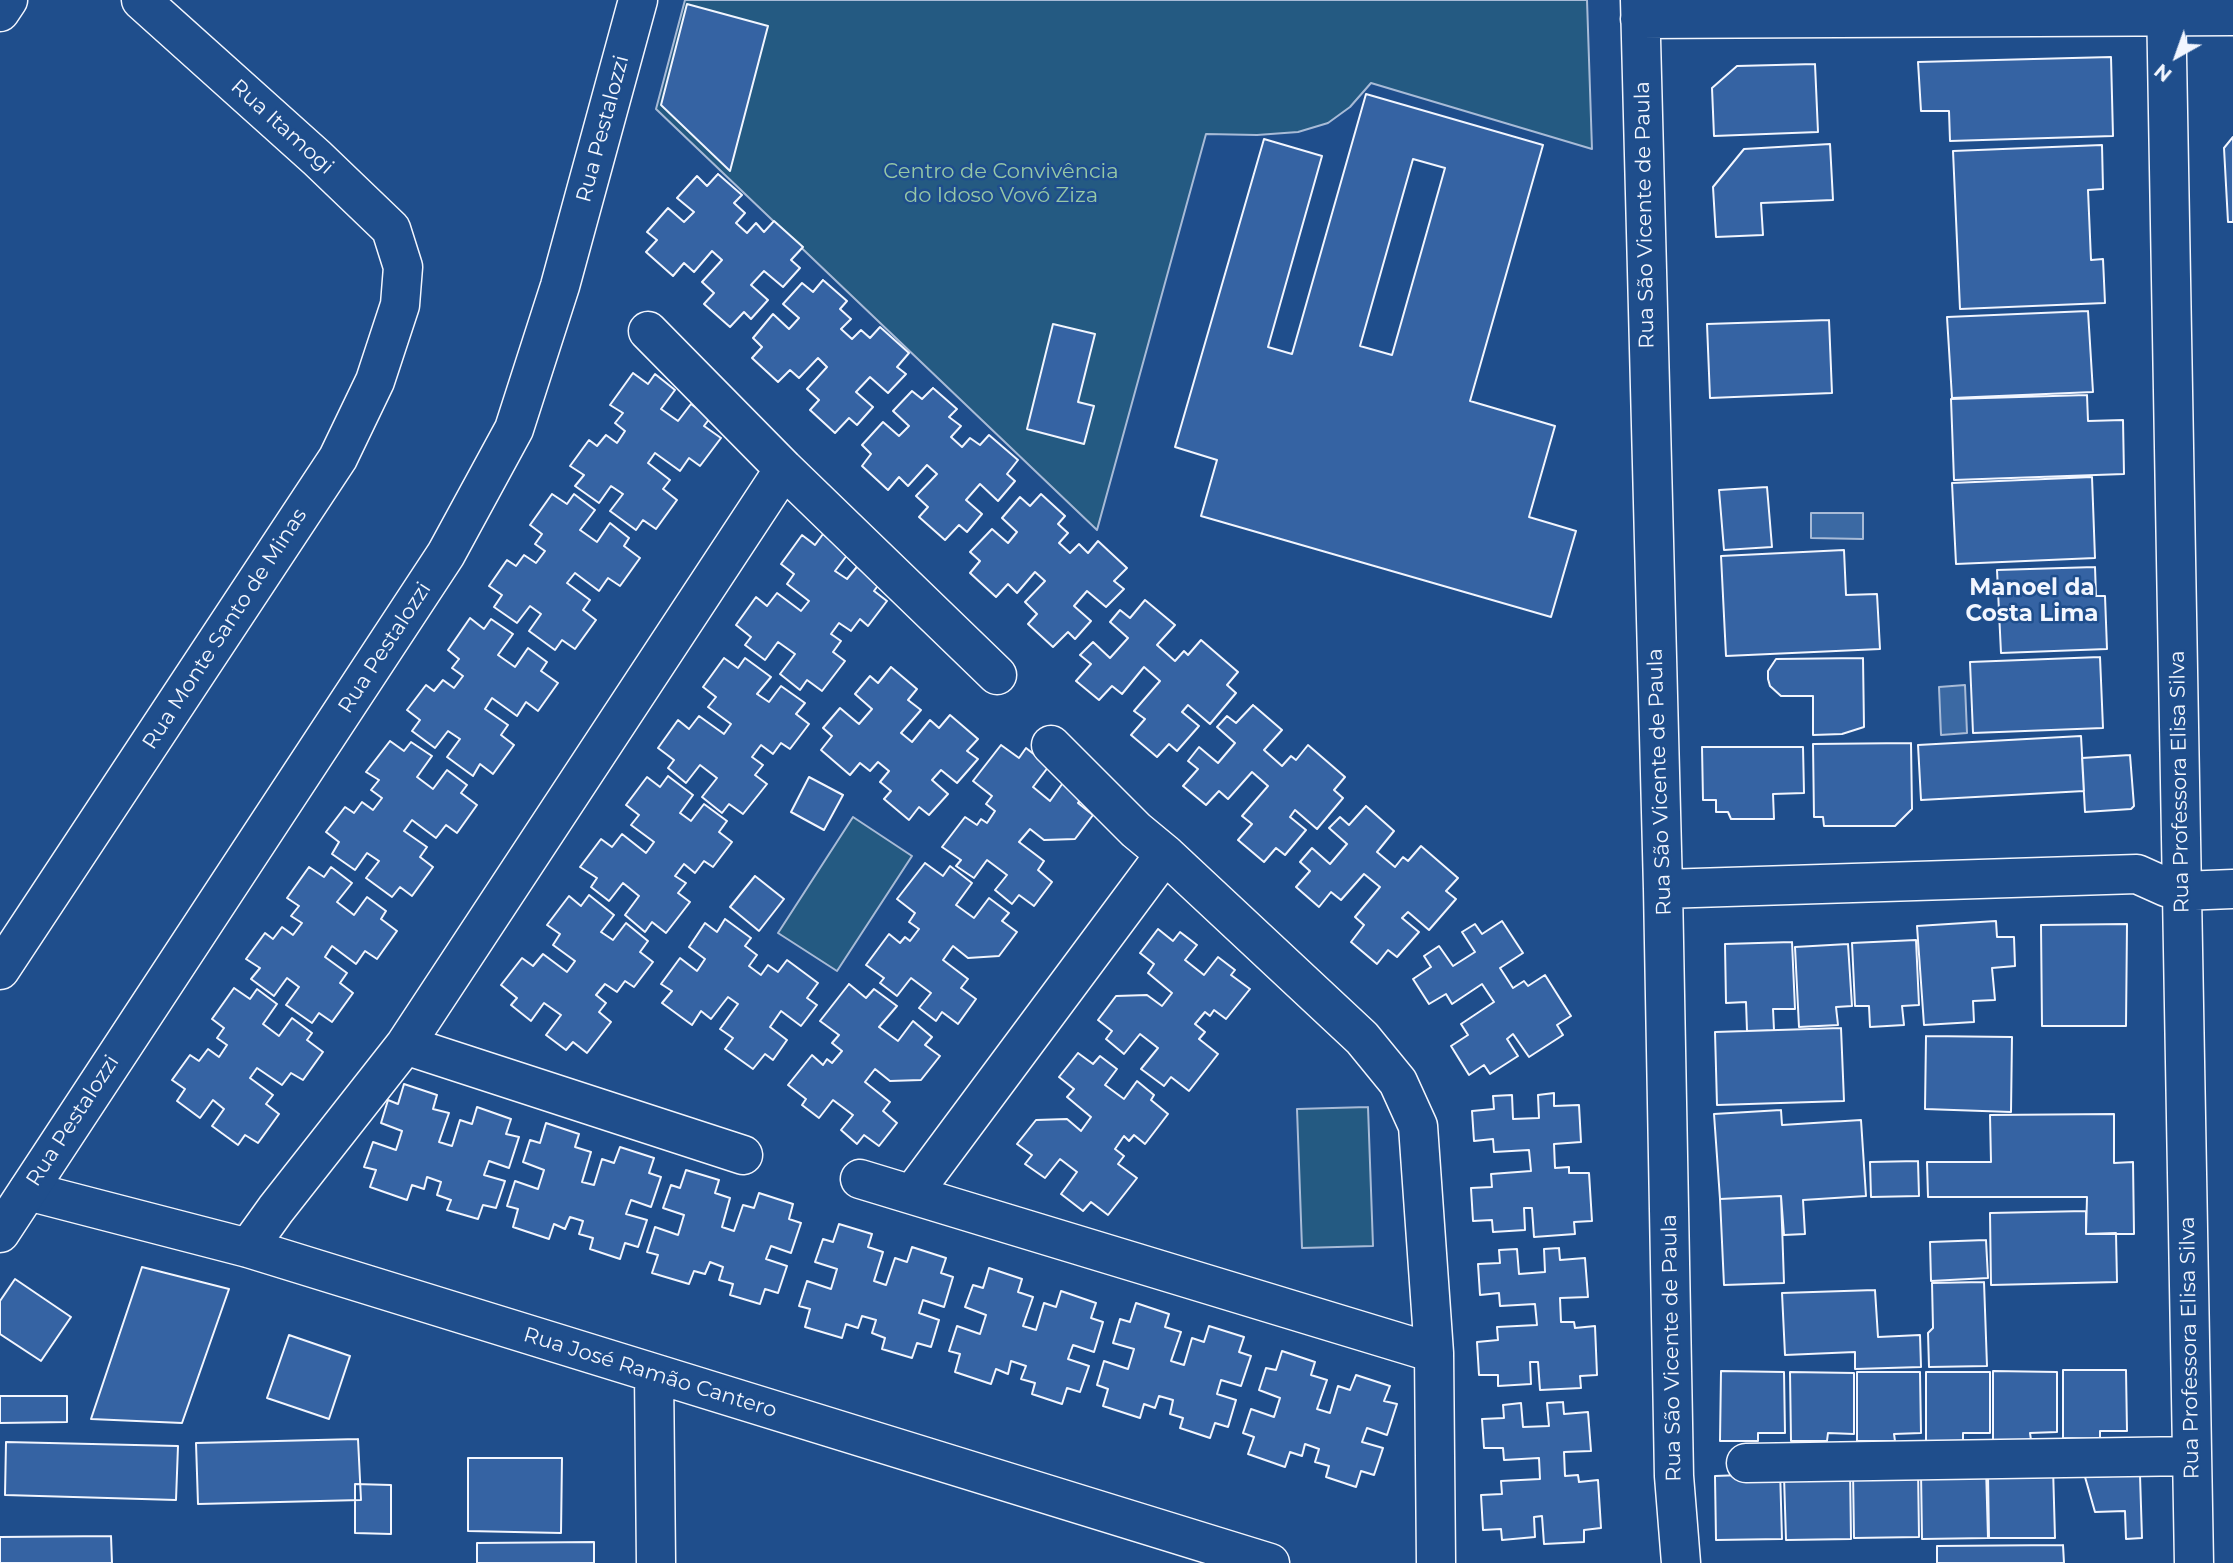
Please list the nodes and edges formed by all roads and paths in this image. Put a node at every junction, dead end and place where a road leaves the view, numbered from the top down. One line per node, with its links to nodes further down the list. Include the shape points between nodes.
1 (8, 0): 6 (street)
2 (141, 0): 8 (street, Rua Itamogi, via 391,229)
3 (638, 0): 21 (street, Rua Pestalozzi, via 560,286 514,429 446,554)
4 (2166, 8): 5 (street); 7 (street); 16 (street, Rua Professora Elisa Silva)
5 (1640, 9): 14 (street, Rua São Vicente de Paula)
6 (0, 12)
7 (2233, 16)
8 (403, 267): 17 (street, Rua Monte Santo de Minas, via 400,305 375,381 338,458)
9 (648, 331): 10 (street)
10 (784, 469): 11 (street); 18 (street)
11 (997, 676)
12 (1051, 745): 13 (street)
13 (1166, 854): 22 (street); 25 (street, via 1362,1038 1398,1082 1418,1126)
14 (1663, 889): 16 (street, via 2137,874); 32 (street, Rua São Vicente de Paula, via 1674,1476)
15 (2233, 889): 16 (street)
16 (2182, 891): 27 (street, Rua Professora Elisa Silva)
17 (0, 970)
18 (405, 1045): 19 (street); 24 (street)
19 (743, 1155)
20 (860, 1179): 22 (street)
21 (27, 1191): 23 (street, Rua Pestalozzi); 24 (street, Rua José Ramão Cantero)
22 (913, 1193): 25 (street)
23 (0, 1233)
24 (248, 1248): 26 (street, Rua José Ramão Cantero)
25 (1434, 1353): 31 (street)
26 (654, 1374): 29 (street); 30 (street, Rua José Ramão Cantero)
27 (2192, 1456): 28 (street); 33 (street, Rua Professora Elisa Silva)
28 (1746, 1463)
29 (656, 1563)
30 (1270, 1563)
31 (1436, 1563)
32 (1681, 1563)
33 (2194, 1563)

